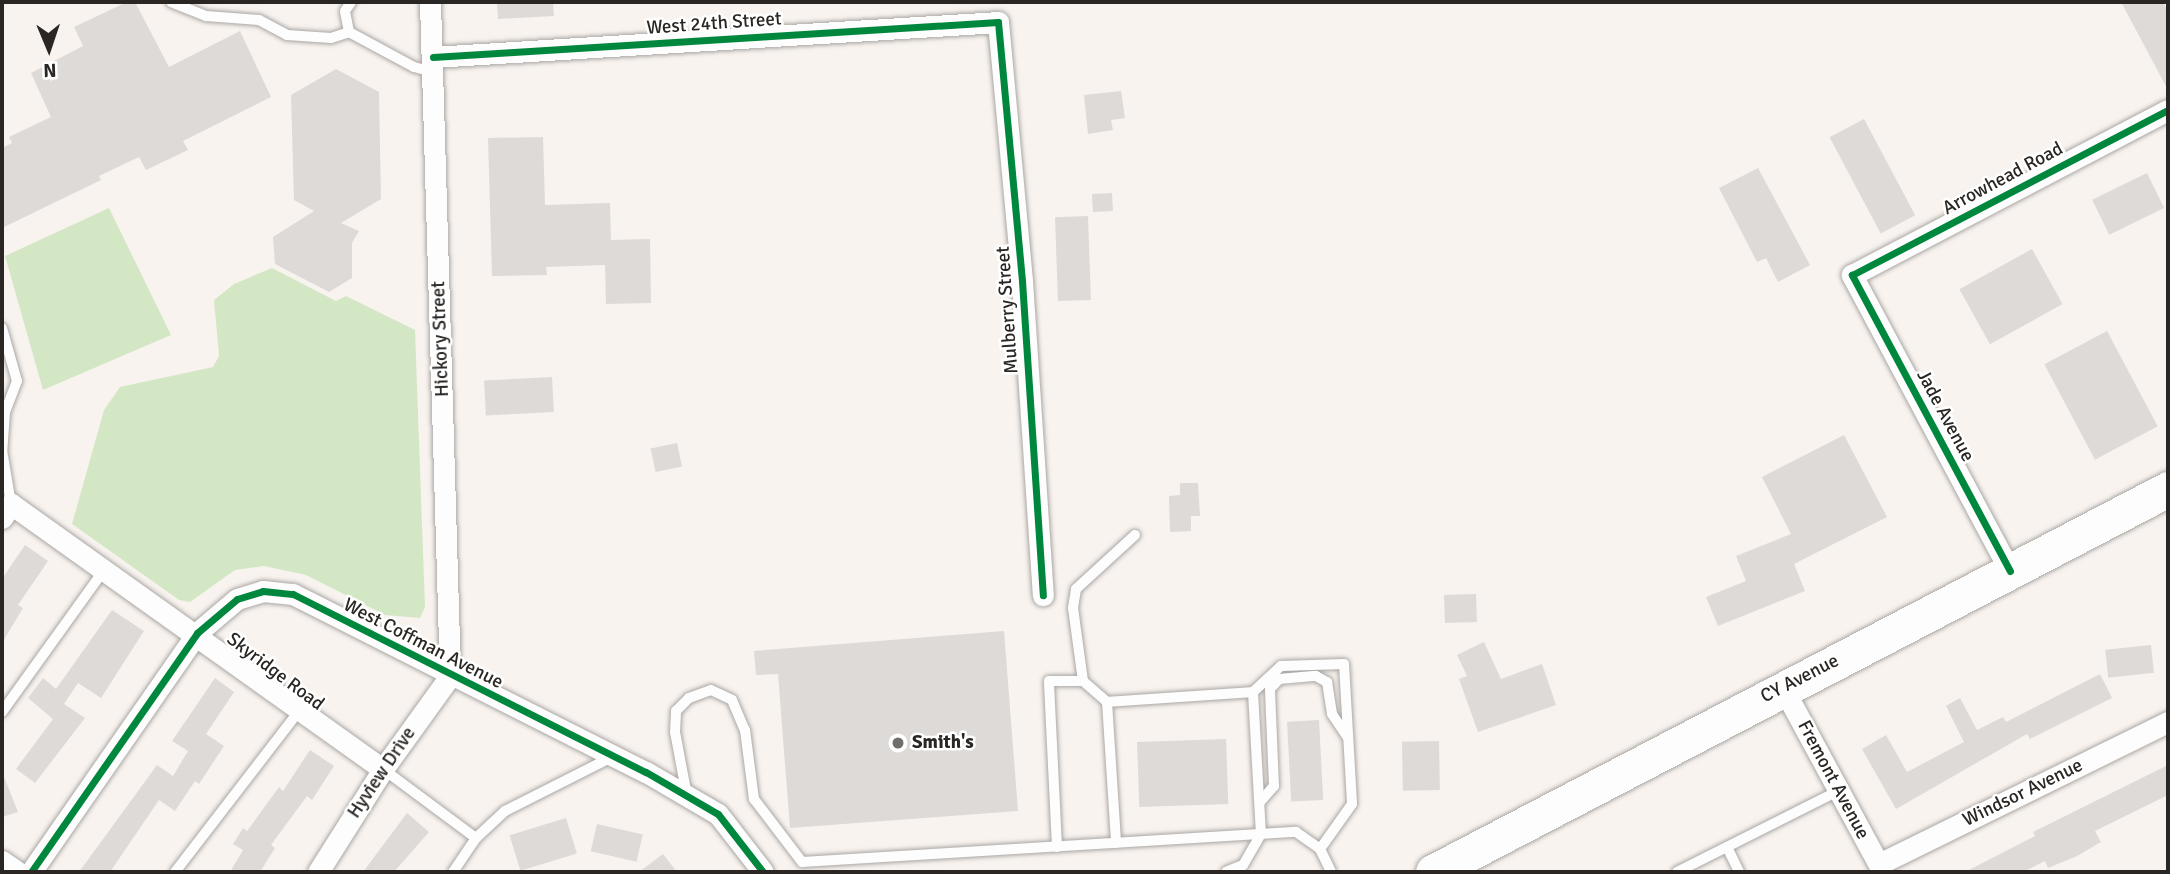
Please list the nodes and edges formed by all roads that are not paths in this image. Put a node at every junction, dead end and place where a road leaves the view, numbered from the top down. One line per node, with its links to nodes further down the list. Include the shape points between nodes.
1 (171, 2): 5 (lane, via 206,16 259,20 287,36 331,38)
2 (352, 2): 5 (lane, via 345,11)
3 (430, 2): 6 (street, Hickory Street)
4 (998, 22): 6 (street, West 24th Street); 16 (street, Mulberry Street)
5 (349, 32): 6 (lane, via 414,67)
6 (433, 65): 18 (street, Hickory Street)
7 (2168, 110): 8 (street, Arrowhead Road)
8 (1852, 275): 15 (street, Jade Avenue)
9 (2, 328): 10 (lane, via 17,381 5,412)
10 (2, 451): 12 (lane)
11 (2168, 489): 15 (main road, CY Avenue)
12 (5, 507): 14 (street, Skyridge Road)
13 (1135, 535): 19 (lane, via 1076,589 1073,608)
14 (104, 570): 17 (street, Skyridge Road); 24 (lane)
15 (2010, 571): 20 (main road, CY Avenue)
16 (1044, 595)
17 (197, 633): 18 (street, West Coffman Avenue, via 237,599 263,591 293,594); 23 (street, Skyridge Road); 42 (street, West Coffman Avenue)
18 (450, 677): 27 (street, West Coffman Avenue); 28 (street, Hyview Drive)
19 (1083, 681): 22 (lane); 35 (lane, via 1049,681)
20 (1783, 688): 29 (street, Fremont Avenue); 50 (main road, CY Avenue)
21 (1253, 692): 22 (lane); 26 (lane, via 1281,666 1344,664); 31 (lane)
22 (1107, 702): 34 (lane)
23 (299, 711): 28 (street, Skyridge Road); 43 (lane)
24 (2, 712)
25 (2168, 722): 40 (street, Windsor Avenue)
26 (1348, 738): 31 (lane, via 1332,714 1327,682 1316,676 1279,679 1270,689 1274,786); 37 (lane, via 1352,804)
27 (614, 756): 30 (street, West Coffman Avenue); 33 (lane, via 505,811)
28 (383, 769): 33 (lane); 44 (street, Hyview Drive)
29 (1838, 791): 36 (lane); 40 (street, Fremont Avenue)
30 (687, 796): 39 (lane, via 675,732 676,711 689,698 711,690 732,700 745,730 754,799); 46 (street, West Coffman Avenue, via 718,814)
31 (1260, 802): 32 (lane)
32 (1261, 834): 34 (lane); 37 (lane, via 1296,832); 48 (lane, via 1243,865)
33 (476, 838): 45 (lane)
34 (1116, 843): 35 (lane)
35 (1057, 847): 39 (lane)
36 (1727, 847): 51 (lane); 52 (lane)
37 (1320, 849): 49 (lane)
38 (2, 861): 41 (street)
39 (802, 862): 47 (lane)
40 (1881, 868)
41 (18, 872)
42 (32, 872)
43 (175, 872)
44 (318, 872)
45 (453, 872)
46 (763, 872)
47 (810, 872)
48 (1226, 872)
49 (1331, 872)
50 (1433, 872)
51 (1677, 872)
52 (1740, 872)

